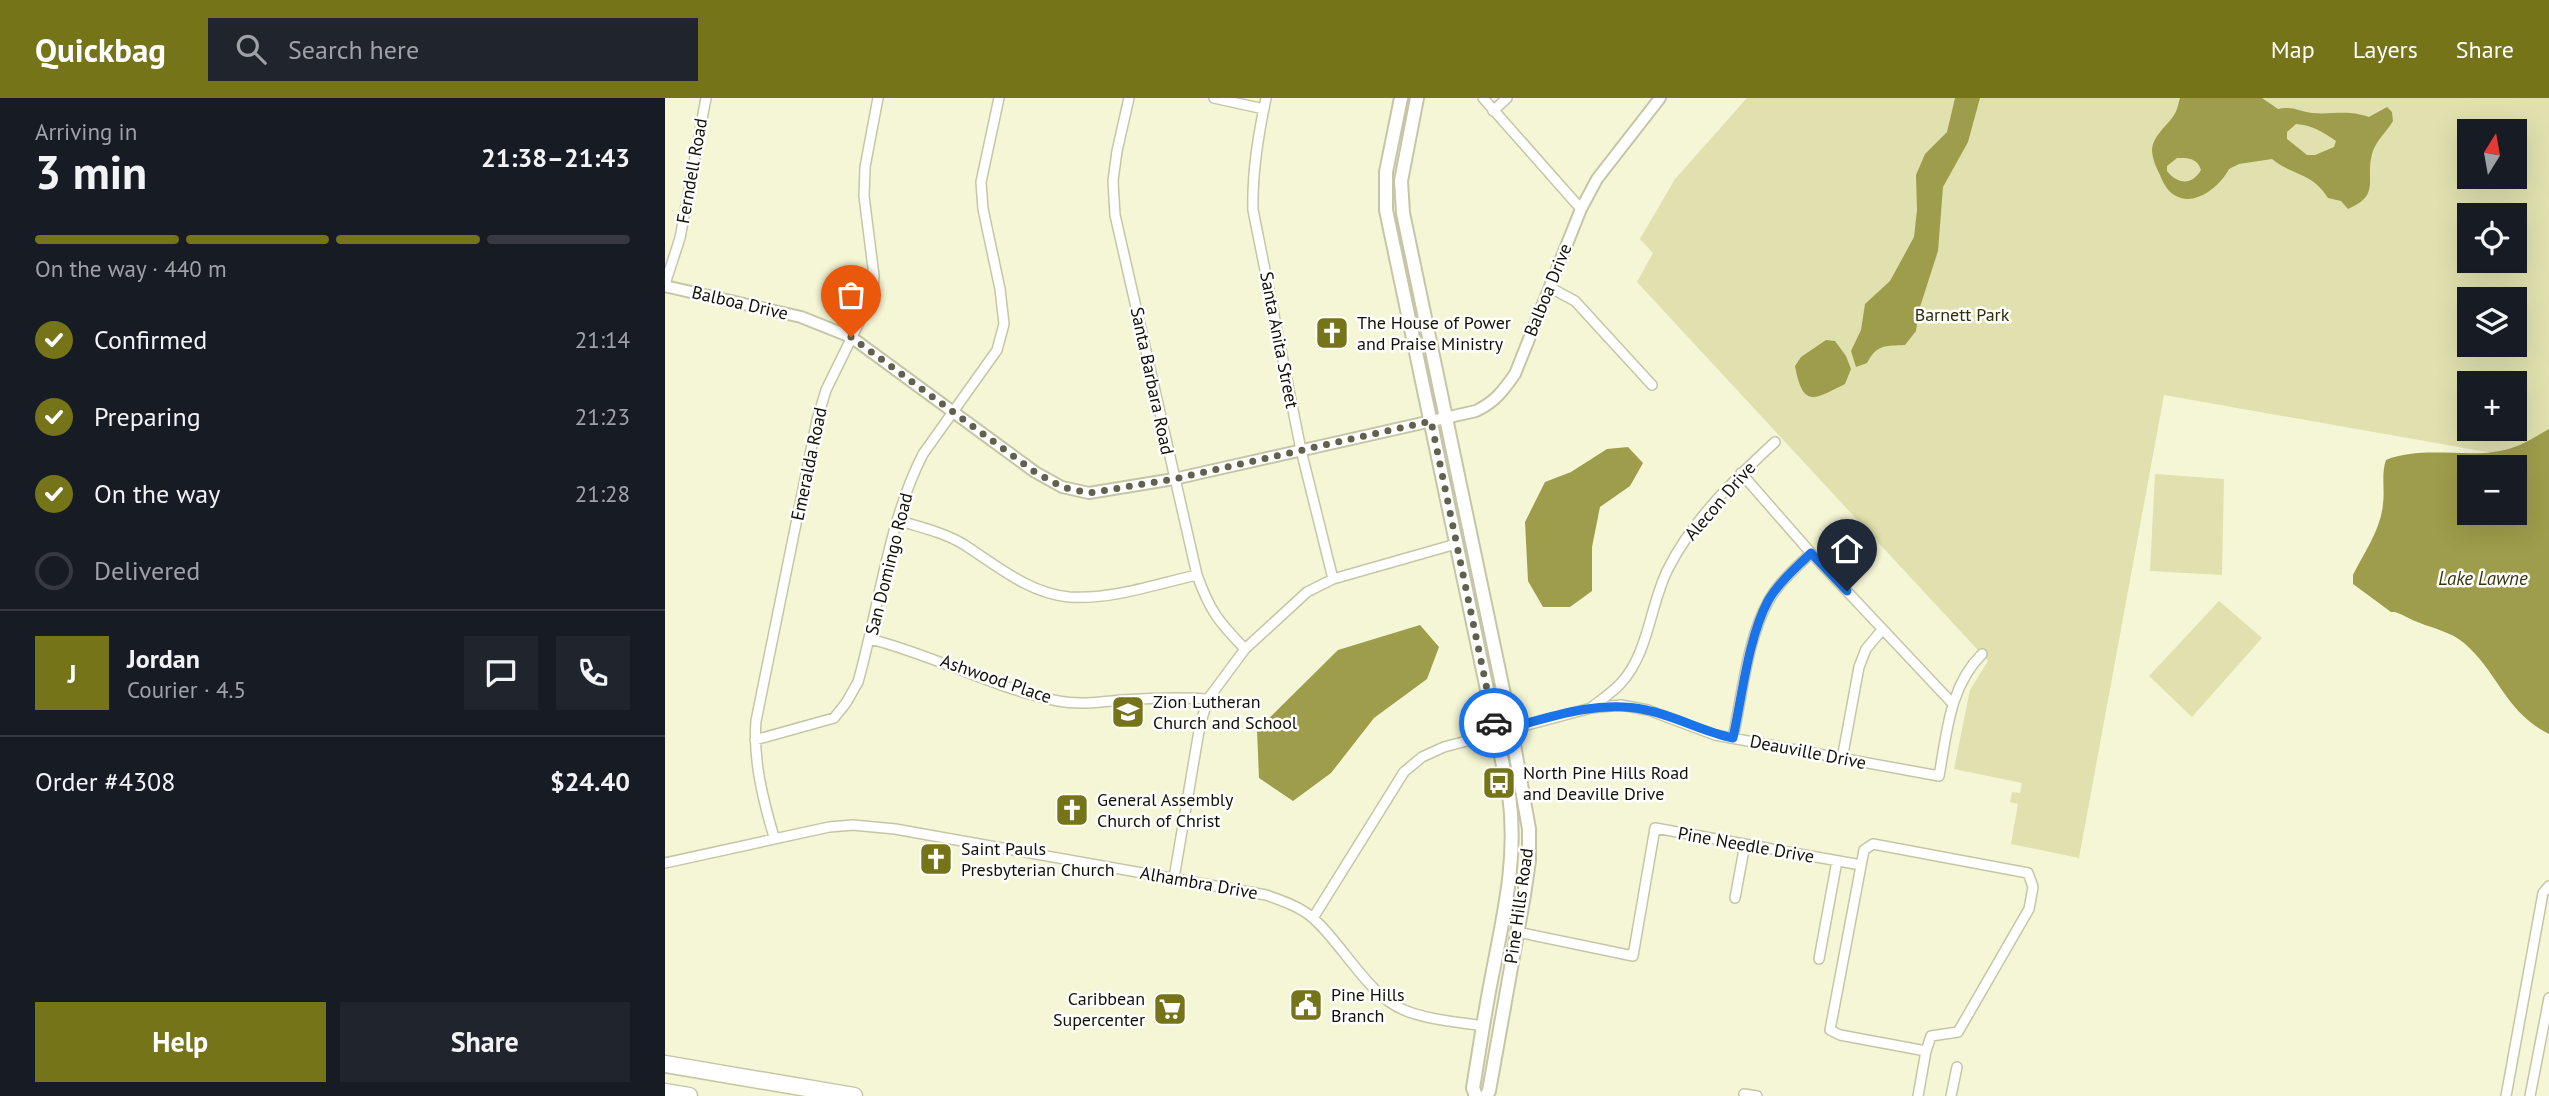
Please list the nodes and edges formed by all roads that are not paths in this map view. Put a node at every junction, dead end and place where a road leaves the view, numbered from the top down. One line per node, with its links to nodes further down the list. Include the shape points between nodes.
1 (706, 98): 15 (street, Ferndell Road, via 680,238)
2 (878, 98): 17 (street, Emeralda Road, via 864,196 873,294)
3 (999, 98): 19 (street, San Domingo Road, via 981,182 1004,324 997,350)
4 (1129, 98): 25 (street, Santa Barbara Road, via 1113,181 1115,215)
5 (1214, 98): 12 (street)
6 (1266, 98): 12 (street, Santa Anita Street)
7 (1401, 98): 21 (main road, Pine Hills Road, via 1386,172 1386,211)
8 (1417, 98): 20 (main road, Pine Hills Road, via 1401,181 1403,213)
9 (1483, 98): 13 (street)
10 (1507, 98): 13 (street)
11 (1660, 98): 14 (street, Balboa Drive, via 1597,179)
12 (1264, 109): 23 (street, Santa Anita Street, via 1252,181 1253,210)
13 (1493, 111): 14 (street)
14 (1581, 209): 16 (street, Balboa Drive)
15 (665, 285): 17 (street, Balboa Drive, via 801,317)
16 (1549, 287): 18 (street, via 1575,301); 20 (street, Balboa Drive, via 1515,374 1499,397 1476,411)
17 (851, 337): 19 (street, Balboa Drive); 41 (street, Emeralda Road, via 817,420)
18 (1652, 385)
19 (954, 413): 25 (street, Balboa Drive, via 1062,487 1089,493); 26 (street, San Domingo Road, via 923,454)
20 (1447, 418): 21 (street, Balboa Drive); 38 (main road, Pine Hills Road)
21 (1431, 421): 23 (street, Balboa Drive); 27 (main road, Pine Hills Road)
22 (1775, 442): 24 (street, Alecon Drive)
23 (1301, 450): 25 (street, Balboa Drive); 30 (street, Santa Anita Street)
24 (1741, 473): 28 (street); 37 (street, Alecon Drive, via 1705,513 1668,568 1636,661 1622,682)
25 (1174, 479): 29 (street, Santa Barbara Road)
26 (897, 520): 29 (street, via 939,533 1019,581 1067,597 1100,596); 32 (street, San Domingo Road)
27 (1456, 544): 30 (street); 39 (main road, Pine Hills Road)
28 (1811, 553): 31 (street); 40 (street, via 1783,581 1761,617)
29 (1197, 575): 33 (street, Santa Barbara Road, via 1218,621)
30 (1333, 579): 33 (street, via 1307,592)
31 (1882, 630): 36 (street); 42 (street, via 1866,649 1859,667)
32 (870, 639): 35 (street, Ashwood Place, via 1061,702 1178,696); 41 (street, San Domingo Road, via 857,682 834,718)
33 (1245, 649): 35 (street)
34 (1982, 654): 36 (street, via 1966,673)
35 (1208, 699): 48 (street)
36 (1952, 704): 42 (street, Deauville Drive, via 1939,776)
37 (1591, 708): 38 (street, Deauville Drive); 40 (street, Deauville Drive, via 1621,705 1649,710)
38 (1511, 728): 39 (street, Deauville Drive); 52 (main road, Pine Hills Road, via 1529,829 1529,861)
39 (1496, 732): 51 (street, Deauville Drive, via 1444,747 1404,772); 55 (main road, Pine Hills Road, via 1510,794 1513,858)
40 (1733, 738): 42 (street, Deauville Drive)
41 (755, 740): 43 (street, Emeralda Road)
42 (1842, 759)
43 (774, 837): 46 (street, Alhambra Drive); 48 (street, Alhambra Drive, via 853,825 894,829)
44 (1745, 844): 45 (street, Pine Needle Drive); 50 (street); 52 (street, Pine Needle Drive, via 1655,828 1633,956)
45 (1837, 861): 47 (street, Pine Needle Drive); 53 (street)
46 (665, 863)
47 (1861, 865): 56 (street, via 1830,1030); 56 (street, via 1864,850 1873,844 2028,873 2033,887 2029,909 1958,1032 1931,1036)
48 (1174, 878): 51 (street, Alhambra Drive, via 1266,895)
49 (2549, 886): 70 (street, via 2543,892)
50 (1735, 898)
51 (1314, 918): 55 (street, Alhambra Drive, via 1383,997 1398,1007)
52 (1517, 932): 59 (main road, Pine Hills Road)
53 (1819, 958)
54 (2549, 998): 71 (street)
55 (1483, 1026): 59 (main road, via 1489,1037); 65 (main road, Pine Hills Road, via 1473,1088)
56 (1926, 1051): 68 (street)
57 (665, 1064): 60 (highway)
58 (1957, 1067): 69 (street)
59 (1491, 1076): 66 (main road, Pine Hills Road)
60 (785, 1091): 64 (highway)
61 (665, 1092): 63 (highway)
62 (1744, 1094): 67 (street)
63 (688, 1096)
64 (854, 1096)
65 (1476, 1096)
66 (1486, 1096)
67 (1757, 1096)
68 (1917, 1096)
69 (1951, 1096)
70 (2506, 1096)
71 (2530, 1096)

